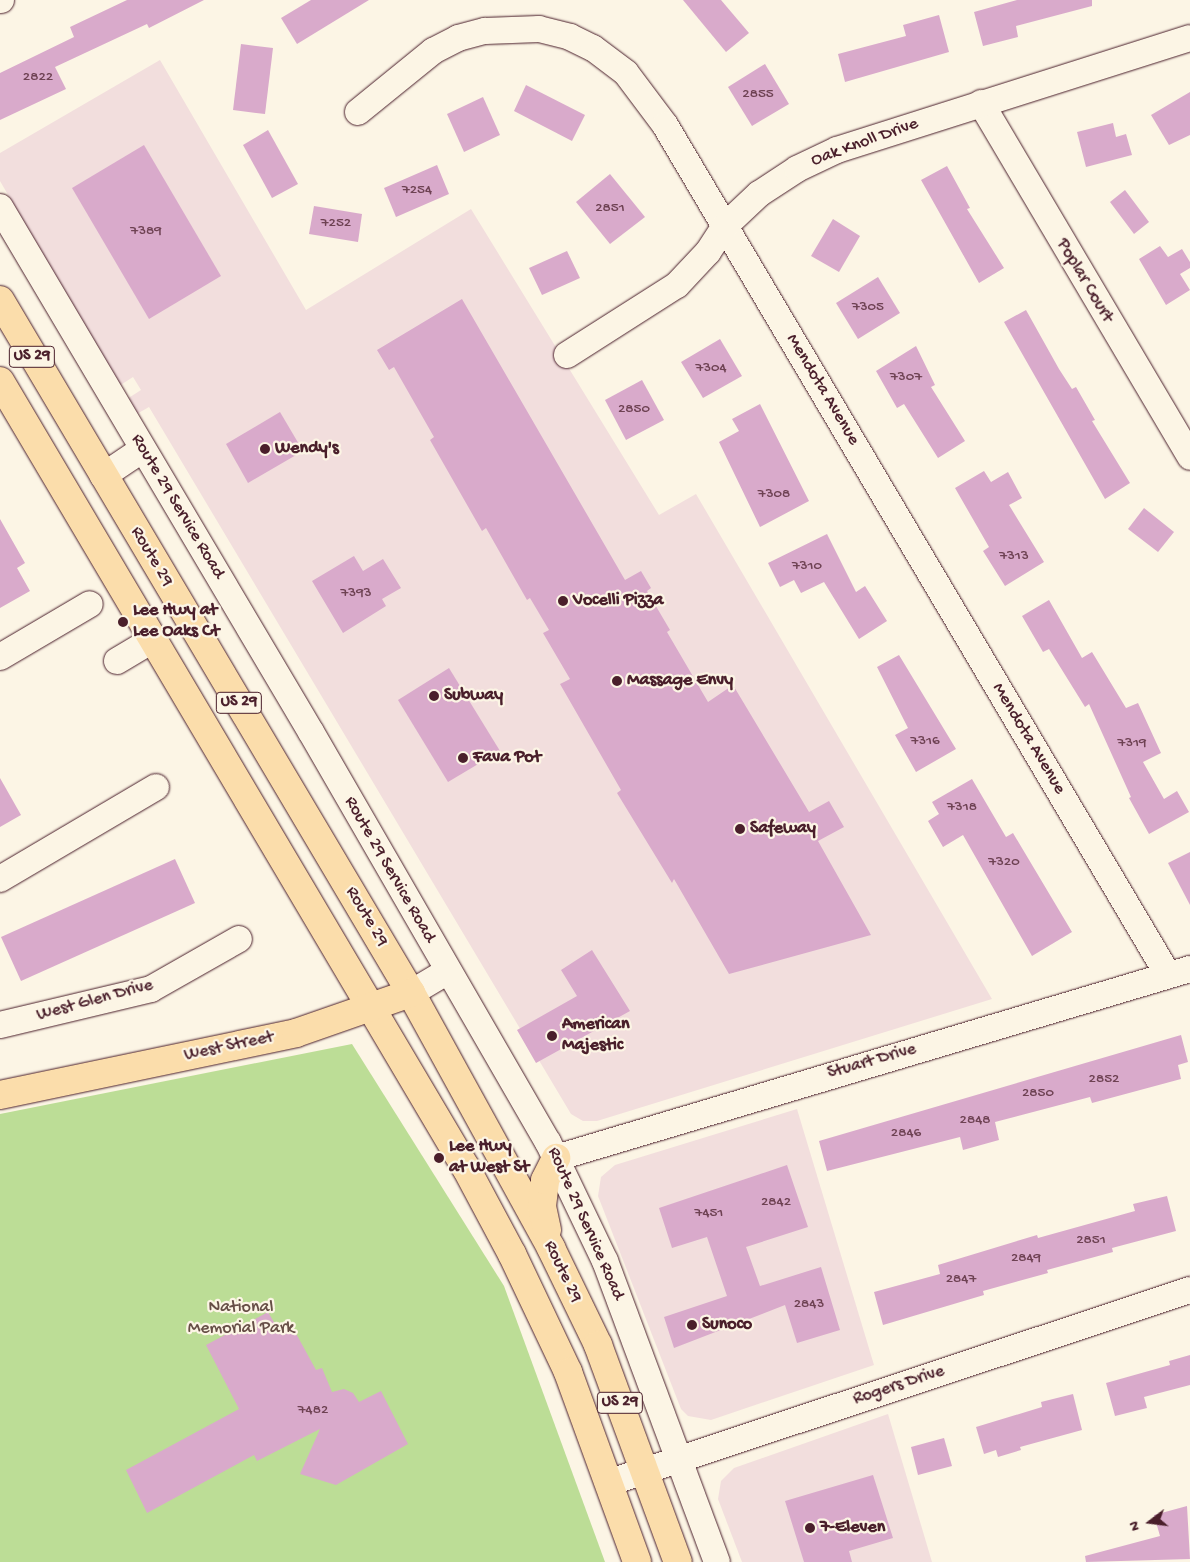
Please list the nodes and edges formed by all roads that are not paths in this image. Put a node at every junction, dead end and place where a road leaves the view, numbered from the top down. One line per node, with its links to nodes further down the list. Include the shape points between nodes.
1 (1190, 38): 2 (street, Oak Knoll Drive)
2 (982, 103): 5 (street, Oak Knoll Drive, via 838,150 797,169 759,194); 10 (street, Poplar Court)
3 (358, 112): 5 (street, Mendota Avenue, via 433,51 458,38 520,28 570,37 593,48 638,86)
4 (0, 207): 9 (street, Route 29 Service Road)
5 (725, 226): 7 (street, Oak Knoll Drive, via 708,252 677,284); 20 (street, Mendota Avenue)
6 (0, 300): 11 (main road, Route 29 / US 29)
7 (567, 355)
8 (0, 381): 13 (main road, Route 29 / US 29)
9 (143, 449): 11 (street); 19 (street, Route 29 Service Road)
10 (1190, 457)
11 (103, 476): 21 (main road, Route 29 / US 29)
12 (90, 604): 14 (street)
13 (154, 639): 15 (street); 22 (main road, Route 29 / US 29)
14 (0, 657)
15 (116, 662)
16 (156, 787): 17 (street)
17 (0, 878)
18 (239, 939): 23 (street, West Glen Drive, via 151,989)
19 (448, 971): 21 (street, West Street); 25 (street, Route 29 Service Road)
20 (1179, 972): 25 (street, Stuart Drive)
21 (411, 993): 22 (main road, West Street); 26 (main road, Route 29 / US 29)
22 (371, 1008): 24 (main road, West Street, via 296,1033); 30 (main road, Route 29 / US 29, via 512,1254 568,1372)
23 (0, 1025)
24 (0, 1095)
25 (556, 1158): 26 (main road, via 545,1180 542,1206); 28 (street, Route 29 Service Road, via 604,1261)
26 (551, 1248): 29 (main road, Route 29 / US 29, via 598,1345)
27 (1190, 1290): 28 (street, Rogers Drive)
28 (679, 1459): 29 (street, Rogers Drive); 33 (street, Route 29 Service Road)
29 (645, 1470): 30 (street, Rogers Drive); 32 (main road, Route 29 / US 29)
30 (608, 1484): 31 (main road, Route 29 / US 29)
31 (637, 1562)
32 (678, 1562)
33 (717, 1562)

